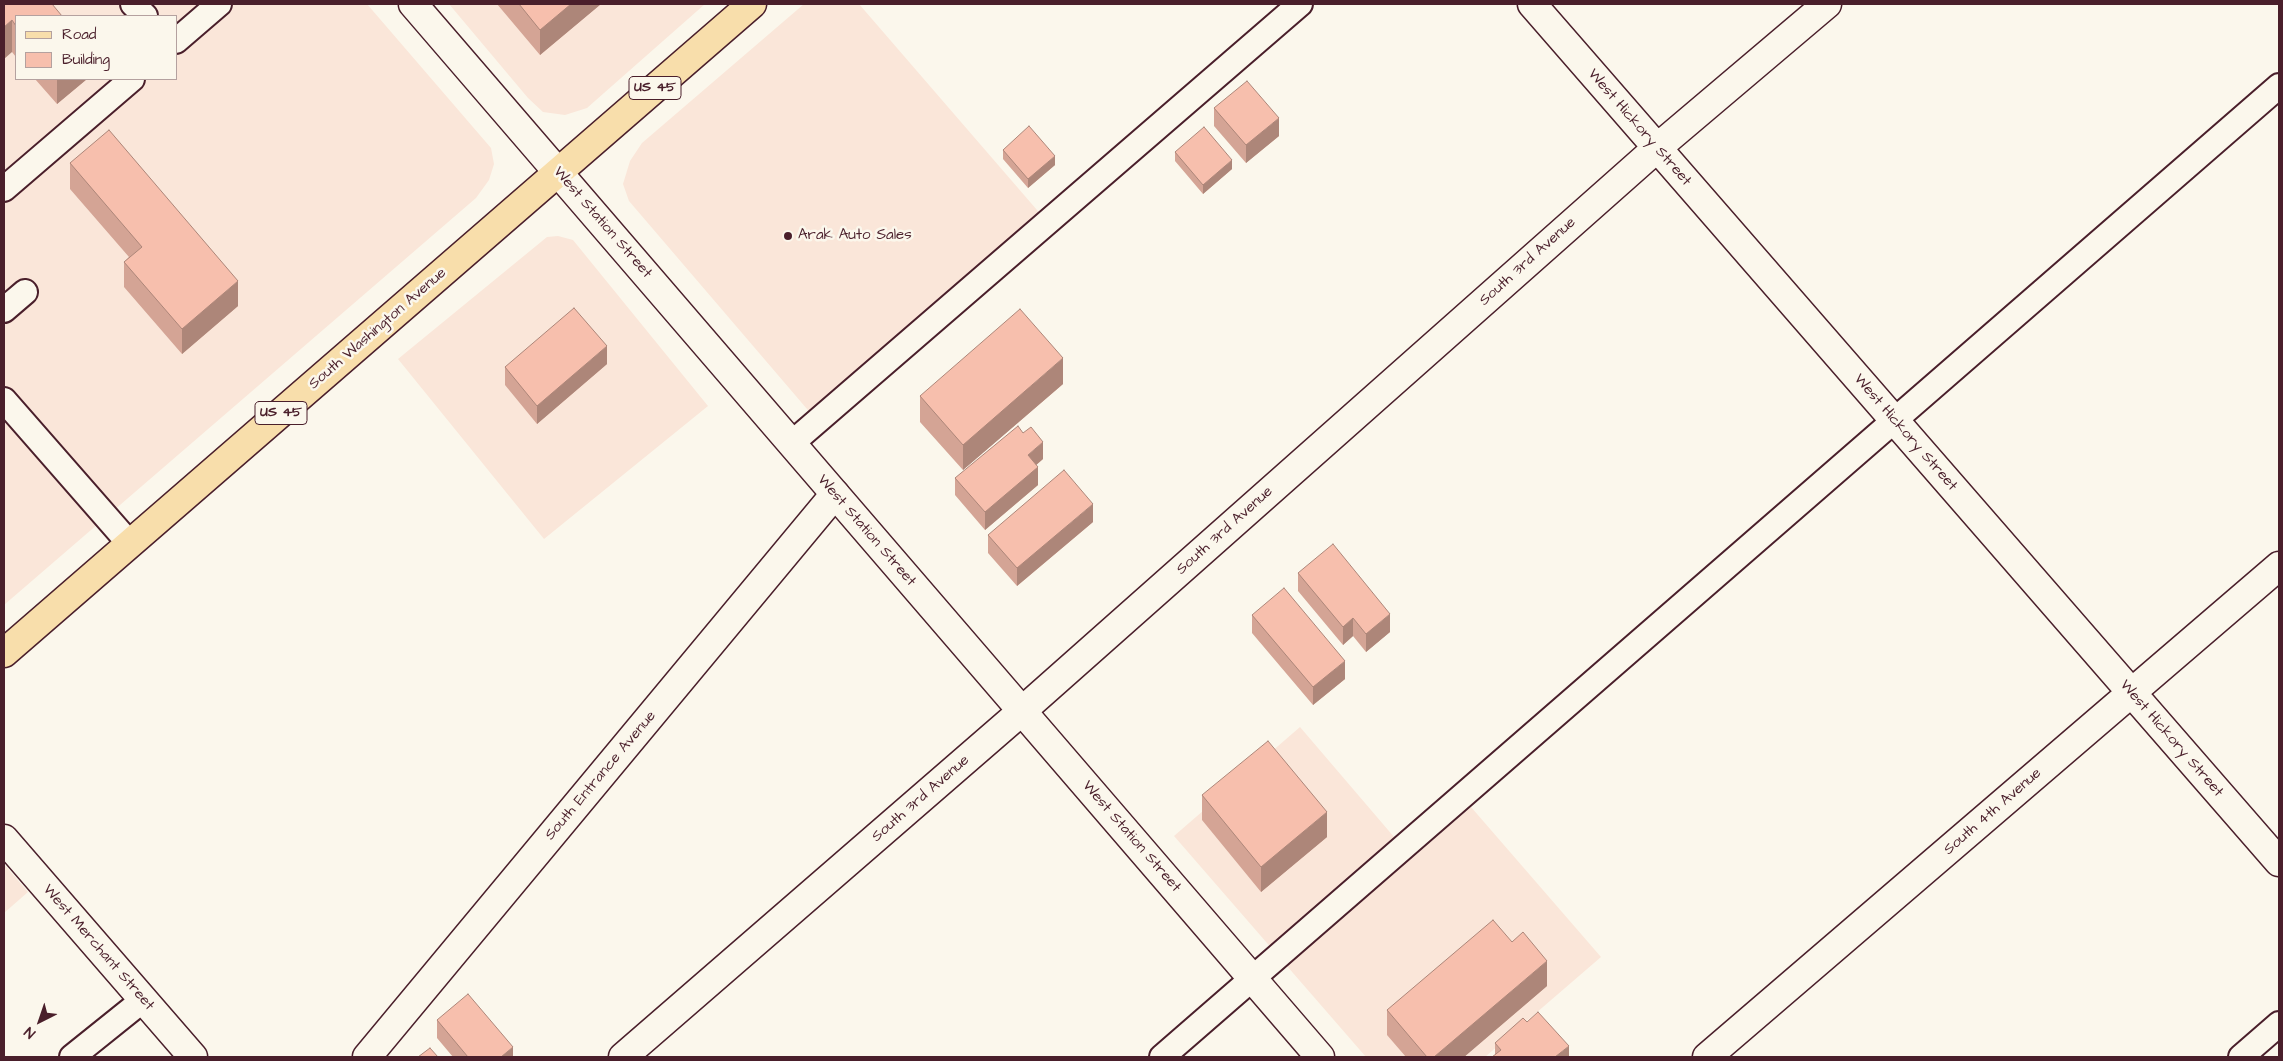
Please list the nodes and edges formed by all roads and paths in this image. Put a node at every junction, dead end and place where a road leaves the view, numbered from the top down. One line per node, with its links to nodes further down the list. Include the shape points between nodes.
1 (133, 4): 8 (lane)
2 (219, 4): 9 (lane)
3 (413, 4): 13 (street, West Station Street)
4 (752, 4): 13 (main road, South Washington Avenue / US 45)
5 (1300, 4): 19 (lane)
6 (1532, 4): 12 (street, West Hickory Street)
7 (1827, 4): 12 (street, South 3rd Avenue)
8 (144, 15)
9 (178, 39)
10 (131, 80): 14 (lane)
11 (2279, 86): 18 (lane)
12 (1657, 148): 18 (street, West Hickory Street); 25 (street, South 3rd Avenue)
13 (558, 172): 19 (street, West Station Street); 21 (main road, South Washington Avenue / US 45)
14 (4, 188)
15 (25, 292): 16 (lane)
16 (4, 310)
17 (4, 400): 21 (lane)
18 (1894, 421): 24 (street, West Hickory Street); 28 (lane)
19 (792, 443): 20 (street, West Station Street)
20 (835, 494): 25 (street, West Station Street); 33 (street, South Entrance Avenue)
21 (130, 544): 23 (main road, South Washington Avenue / US 45)
22 (2279, 566): 24 (street, South 4th Avenue)
23 (4, 653)
24 (2131, 693): 27 (street, West Hickory Street); 37 (street, South 4th Avenue)
25 (1022, 711): 28 (street, West Station Street); 34 (street, South 3rd Avenue)
26 (4, 839): 29 (street, West Merchant Street)
27 (2279, 862)
28 (1252, 979): 35 (lane); 36 (street, West Station Street)
29 (143, 1000): 31 (lane); 32 (street, West Merchant Street)
30 (2279, 1024): 38 (lane)
31 (72, 1057)
32 (193, 1057)
33 (367, 1057)
34 (623, 1057)
35 (1162, 1057)
36 (1320, 1057)
37 (1707, 1057)
38 (2241, 1057)

